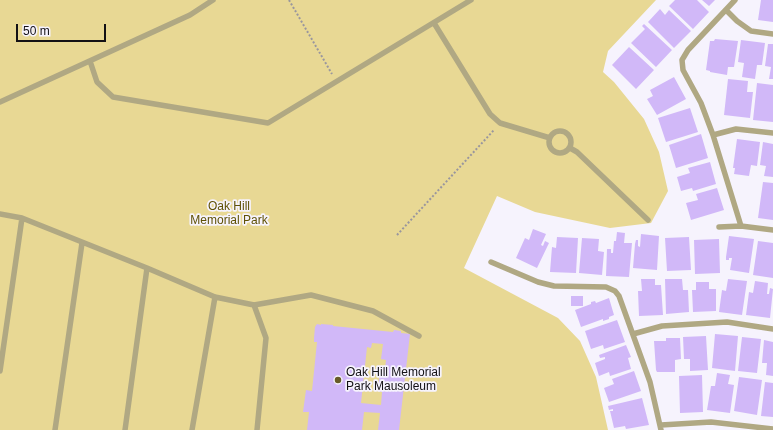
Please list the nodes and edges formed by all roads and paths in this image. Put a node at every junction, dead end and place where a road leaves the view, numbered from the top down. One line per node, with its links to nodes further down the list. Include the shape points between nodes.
1 (213, 0): 8 (lane, via 190,15)
2 (289, 0): 9 (path)
3 (471, 0): 6 (lane)
4 (735, 0): 5 (lane)
5 (726, 10): 7 (lane, via 751,31); 13 (lane, via 688,50 682,60 683,70 701,103)
6 (434, 23): 9 (lane); 11 (lane, via 490,114)
7 (773, 34)
8 (90, 61): 9 (lane, via 97,82 113,97 268,123); 10 (lane)
9 (336, 82)
10 (0, 102)
11 (500, 123): 14 (lane); 22 (path)
12 (773, 133): 13 (lane, via 736,128)
13 (712, 135): 20 (lane)
14 (550, 138): 15 (lane, via 553,150 558,153); 15 (lane, via 559,131 565,132 571,142)
15 (570, 148): 18 (lane)
16 (0, 214): 17 (lane)
17 (22, 218): 23 (lane); 31 (lane)
18 (648, 220)
19 (719, 226): 20 (lane)
20 (741, 226): 21 (lane)
21 (773, 230)
22 (397, 235)
23 (82, 243): 25 (lane); 34 (lane)
24 (491, 262): 29 (lane, via 554,286 606,287 615,291)
25 (147, 268): 26 (lane); 35 (lane)
26 (215, 297): 27 (lane); 36 (lane)
27 (254, 304): 30 (lane, via 311,294 373,311); 37 (lane, via 266,338)
28 (773, 329): 29 (lane, via 727,322 662,326)
29 (633, 334): 32 (lane, via 650,382)
30 (419, 336)
31 (0, 371)
32 (661, 428): 33 (lane, via 710,422)
33 (772, 429)
34 (55, 430)
35 (125, 430)
36 (192, 430)
37 (257, 430)

